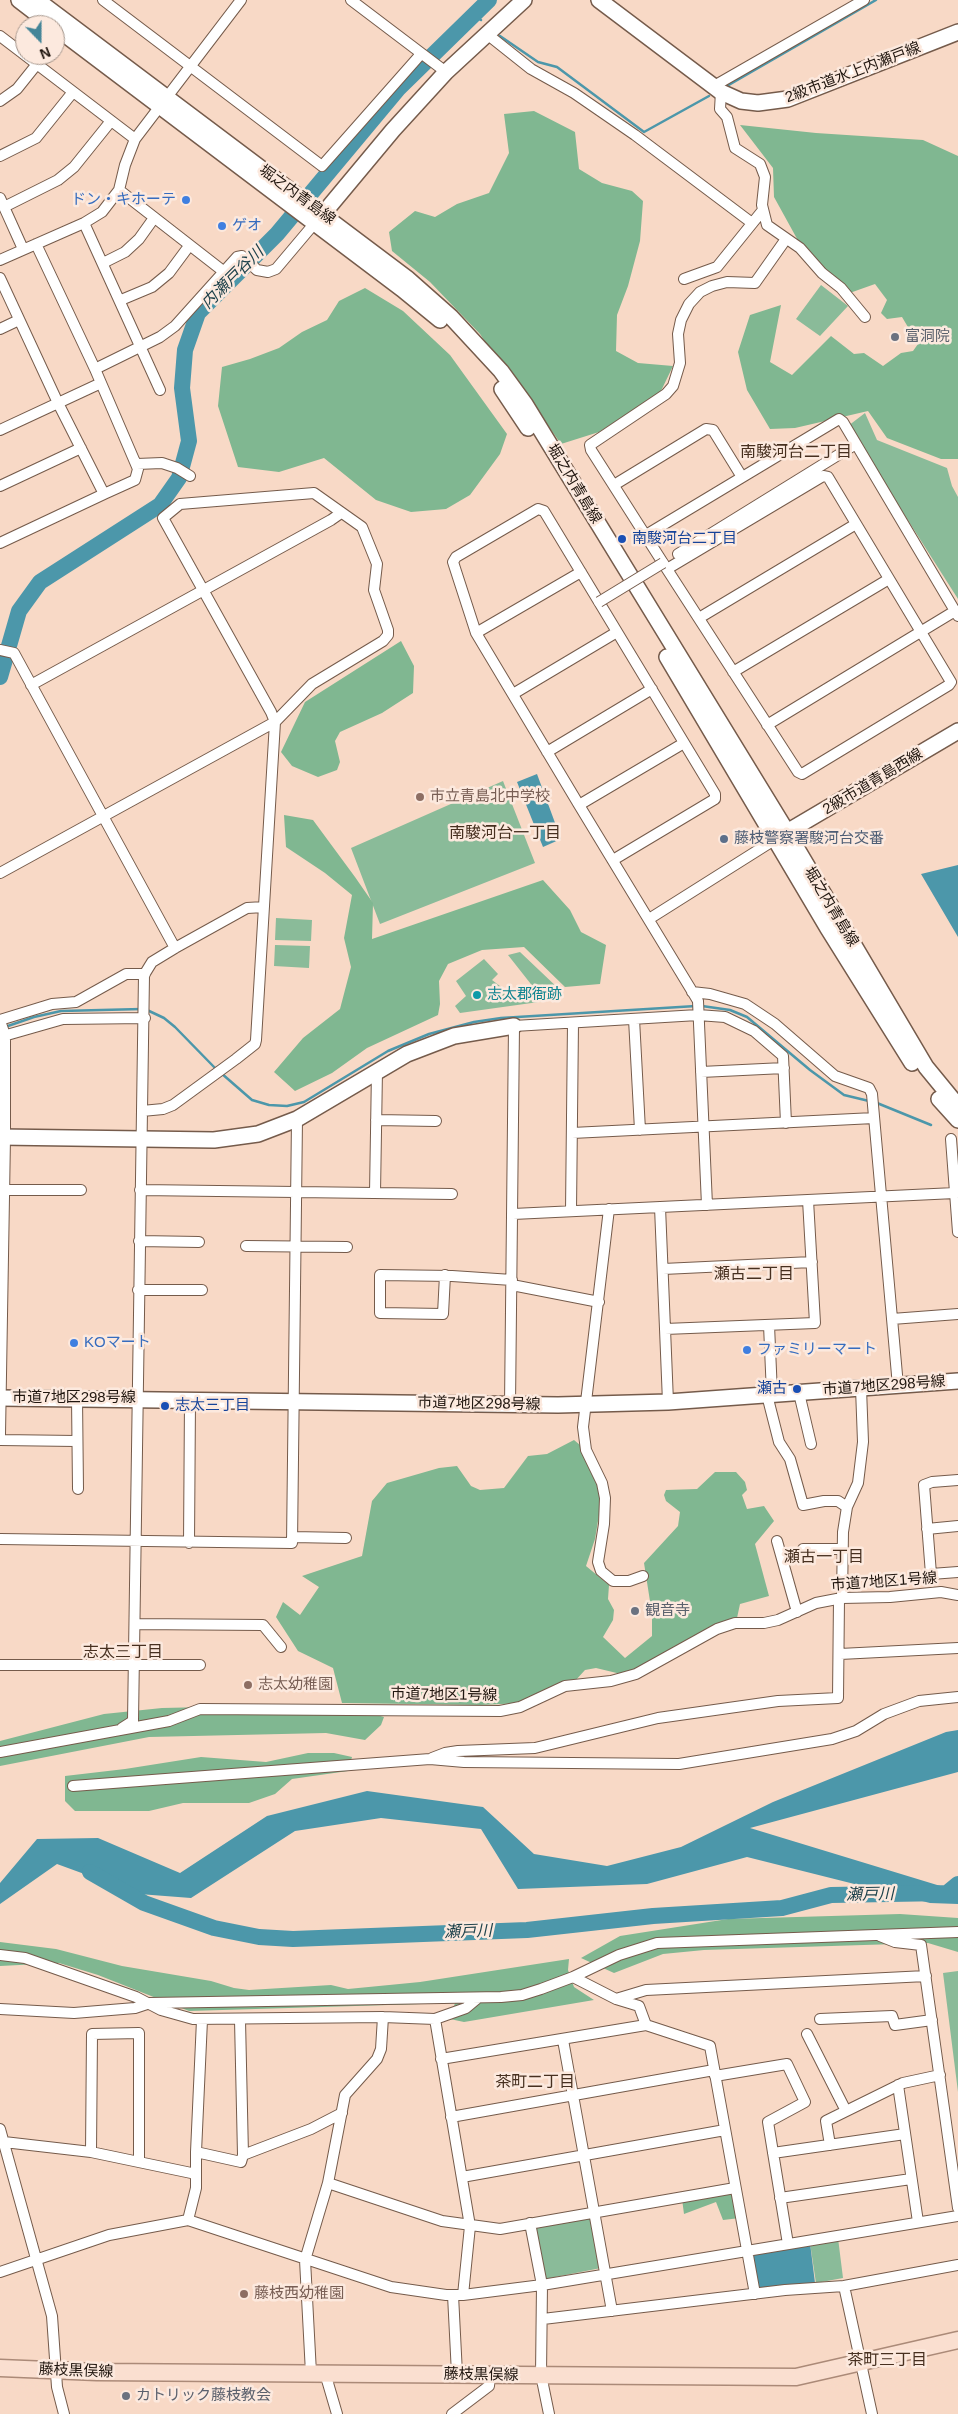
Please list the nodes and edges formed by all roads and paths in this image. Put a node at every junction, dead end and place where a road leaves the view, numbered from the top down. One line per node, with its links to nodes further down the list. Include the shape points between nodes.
1 (19, 0): 9 (street, 堀之内青島線)
2 (36, 0): 23 (street, 堀之内青島線)
3 (104, 0): 18 (street)
4 (241, 0): 18 (street)
5 (351, 0): 15 (street)
6 (524, 0): 12 (street)
7 (599, 0): 20 (street, 2級市道水上内瀬戸線)
8 (864, 0): 20 (street)
9 (39, 15)
10 (958, 32): 20 (street, 2級市道水上内瀬戸線, via 788,99 758,103 741,101)
11 (65, 34): 23 (street, 堀之内青島線)
12 (487, 34): 19 (street); 33 (street, via 531,69 574,93 635,135)
13 (0, 36): 14 (street)
14 (15, 47)
15 (421, 54): 18 (street, via 322,166); 19 (street)
16 (36, 65): 22 (street, via 17,89)
17 (38, 65): 21 (street)
18 (192, 66): 23 (street)
19 (441, 68): 30 (street, via 393,130)
20 (717, 89): 29 (street, via 720,109 727,117 735,148 760,164 765,177)
21 (73, 92): 24 (street); 26 (street, via 36,138)
22 (0, 101)
23 (163, 102): 25 (street); 30 (street, 堀之内青島線)
24 (111, 121): 25 (street); 28 (street, via 74,167 58,180)
25 (135, 139): 27 (street)
26 (0, 156)
27 (119, 190): 31 (street); 32 (street, via 102,212)
28 (2, 203): 37 (street)
29 (763, 210): 33 (street); 34 (street, via 767,225)
30 (313, 215): 40 (street, via 276,269 268,272 257,270 242,256); 87 (street, 堀之内青島線, via 408,279 451,317 501,371 530,412)
31 (154, 218): 36 (street); 39 (street, via 125,252)
32 (84, 223): 35 (street); 39 (street)
33 (752, 223): 42 (street, via 717,267)
34 (786, 239): 44 (street, via 800,248 822,274 841,288); 58 (street, via 755,283 727,282 700,292 680,320 680,363 673,386 590,445)
35 (36, 244): 37 (street); 48 (street)
36 (189, 246): 40 (street); 43 (street, via 170,273 152,287)
37 (23, 249): 38 (street)
38 (0, 260)
39 (103, 263): 43 (street)
40 (224, 270): 47 (street, via 175,326)
41 (0, 278): 45 (street)
42 (684, 279)
43 (121, 300): 47 (street)
44 (865, 317)
45 (19, 320): 46 (street); 51 (street)
46 (0, 329)
47 (140, 347): 48 (street); 50 (street)
48 (95, 369): 49 (street)
49 (101, 383): 51 (street); 55 (street)
50 (160, 390)
51 (58, 402): 52 (street); 54 (street)
52 (0, 430)
53 (856, 444): 57 (street, via 839,419); 65 (street); 70 (street)
54 (81, 448): 59 (street); 60 (street)
55 (137, 464): 56 (street, via 162,463); 60 (street, via 135,480)
56 (190, 476)
57 (742, 477): 58 (street, via 713,430 706,429); 63 (street)
58 (614, 485): 63 (street)
59 (0, 486)
60 (104, 494): 64 (street)
61 (341, 513): 68 (street); 68 (street, via 314,493 180,504 163,518); 80 (street, via 362,527 377,564 374,590 388,635 312,684)
62 (856, 524): 65 (street, via 828,477 823,476); 67 (street); 71 (street)
63 (646, 535): 65 (street)
64 (0, 543)
65 (665, 566): 69 (street, bridge); 71 (street)
66 (581, 572): 69 (street); 74 (street); 74 (street, via 544,511 538,509 456,557 453,562)
67 (889, 579): 73 (street); 76 (street)
68 (203, 590): 77 (street); 80 (street)
69 (599, 602): 72 (street)
70 (957, 613): 73 (street)
71 (699, 618): 76 (street)
72 (617, 632): 78 (street); 79 (street)
73 (921, 632): 81 (street); 81 (street, via 951,682 802,774)
74 (476, 633): 79 (street)
75 (0, 650): 77 (street, via 14,653)
76 (733, 672): 81 (street)
77 (31, 685): 86 (street)
78 (652, 689): 83 (street); 84 (street)
79 (513, 694): 84 (street)
80 (275, 722): 86 (street); 90 (street)
81 (767, 725)
82 (958, 731): 87 (street, 2級市道青島西線)
83 (684, 743): 85 (street); 88 (street, via 715,799)
84 (547, 752): 85 (street)
85 (579, 805): 88 (street)
86 (102, 817): 89 (street); 92 (street)
87 (781, 836): 91 (street); 105 (street, 堀之内青島線, via 926,1067); 110 (street, 堀之内青島線, via 917,1072)
88 (613, 860): 91 (street)
89 (0, 873)
90 (264, 907): 92 (street, via 247,908); 106 (street, via 255,1044 173,1105 163,1110)
91 (649, 920): 94 (street)
92 (174, 948): 93 (street, via 152,962)
93 (145, 974): 96 (street); 98 (street, via 126,974 76,1002 52,1004)
94 (695, 996): 95 (street); 107 (street, via 710,994 745,1004 761,1013 835,1076 869,1088)
95 (698, 1014): 97 (street); 102 (street, via 725,1017 754,1031 783,1056); 104 (street)
96 (144, 1017): 101 (street, via 62,1019); 106 (street)
97 (634, 1019): 99 (street); 114 (street)
98 (0, 1020): 101 (street)
99 (574, 1022): 100 (street); 115 (street)
100 (514, 1026): 103 (street, via 454,1036 406,1054); 132 (street)
101 (3, 1036): 116 (street)
102 (784, 1068): 104 (street); 112 (street)
103 (377, 1070): 108 (street); 109 (street)
104 (701, 1072): 113 (street)
105 (958, 1106)
106 (142, 1111): 117 (street)
107 (874, 1114): 112 (street); 126 (street)
108 (297, 1119): 117 (street, via 258,1134 235,1138); 122 (street)
109 (376, 1120): 111 (street); 123 (street)
110 (958, 1120)
111 (436, 1121)
112 (786, 1123): 113 (street)
113 (703, 1127): 114 (street); 128 (street)
114 (640, 1130): 115 (street)
115 (572, 1133): 131 (street)
116 (2, 1137): 117 (street); 119 (street)
117 (143, 1139): 121 (street)
118 (951, 1139): 124 (street)
119 (4, 1190): 120 (street); 155 (street)
120 (81, 1190)
121 (140, 1190): 122 (street); 134 (street)
122 (296, 1192): 123 (street); 137 (street)
123 (375, 1193): 125 (street)
124 (955, 1193): 126 (street); 133 (street)
125 (452, 1194)
126 (881, 1196): 127 (street); 147 (street)
127 (808, 1200): 128 (street); 139 (street)
128 (707, 1204): 129 (street)
129 (660, 1207): 130 (street); 140 (street)
130 (609, 1209): 131 (street); 145 (street)
131 (571, 1211): 132 (street)
132 (513, 1214): 142 (street)
133 (958, 1232)
134 (139, 1241): 135 (street); 143 (street)
135 (199, 1242)
136 (246, 1246): 137 (street)
137 (296, 1246): 138 (street); 159 (street)
138 (347, 1247)
139 (812, 1262): 140 (street); 148 (street, via 815,1323)
140 (662, 1269): 149 (street)
141 (445, 1276): 141 (street, via 443,1314 380,1313 380,1274); 142 (street)
142 (512, 1282): 145 (street); 162 (street)
143 (138, 1290): 144 (street); 157 (street)
144 (202, 1290)
145 (599, 1302): 161 (street)
146 (958, 1314): 147 (street)
147 (892, 1319): 151 (street)
148 (768, 1325): 149 (street); 154 (street)
149 (665, 1329): 160 (street)
150 (958, 1381): 151 (street, 市道7地区298号線)
151 (898, 1386): 152 (street, 市道7地区298号線)
152 (861, 1388): 153 (street, 市道7地区298号線); 169 (street, via 863,1442 858,1483)
153 (799, 1393): 154 (street, 市道7地区298号線); 166 (street)
154 (770, 1395): 160 (street, 市道7地区298号線); 169 (street, via 779,1442 790,1459 803,1505 838,1501)
155 (0, 1398): 156 (street, 市道7地区298号線); 163 (street)
156 (77, 1398): 157 (street, 市道7地区298号線); 165 (street)
157 (138, 1399): 158 (street, 市道7地区298号線); 175 (street)
158 (190, 1400): 159 (street, 市道7地区298号線); 177 (street)
159 (294, 1402): 162 (street, 市道7地区298号線); 172 (street)
160 (668, 1402): 161 (street, 市道7地区298号線)
161 (587, 1404): 162 (street, 市道7地区298号線); 181 (street, via 583,1427 586,1450 602,1483 605,1498 598,1562 601,1571 613,1581 629,1581)
162 (510, 1405)
163 (0, 1435)
164 (0, 1440): 165 (street)
165 (76, 1441): 168 (street)
166 (812, 1444)
167 (958, 1480): 171 (street, via 924,1485)
168 (78, 1489)
169 (847, 1507): 179 (street)
170 (958, 1526): 171 (street)
171 (927, 1529): 180 (street, via 931,1574)
172 (292, 1538): 173 (street); 177 (street, via 292,1544)
173 (346, 1538)
174 (0, 1539): 175 (street)
175 (135, 1540): 177 (street); 185 (street)
176 (777, 1541): 184 (street)
177 (189, 1542)
178 (803, 1549): 179 (street)
179 (843, 1549): 183 (street)
180 (958, 1572)
181 (643, 1576)
182 (958, 1595): 183 (street, 市道7地区1号線, via 941,1592)
183 (841, 1598): 184 (street, 市道7地区1号線, via 816,1603); 188 (street)
184 (797, 1612): 193 (street, 市道7地区1号線, via 764,1623 735,1623 717,1629 636,1674 610,1682 565,1686 520,1707 500,1711 200,1709 169,1721)
185 (134, 1624): 186 (street, via 263,1625); 189 (street)
186 (281, 1647)
187 (958, 1648): 188 (street)
188 (840, 1654): 195 (street, via 838,1698 778,1701 658,1718 535,1748 458,1751)
189 (134, 1664): 190 (street); 191 (street); 193 (street, via 133,1721)
190 (0, 1665)
191 (200, 1665)
192 (958, 1697): 195 (street, via 919,1700 884,1714 856,1731 832,1739 679,1764)
193 (118, 1731): 194 (street, 市道7地区1号線)
194 (0, 1752)
195 (430, 1759): 196 (street)
196 (73, 1786)
197 (958, 1932): 198 (street)
198 (875, 1934): 200 (street, via 895,1942 921,1945); 201 (street, via 658,1944 619,1955)
199 (0, 1955): 204 (street, via 25,1958)
200 (926, 1976): 203 (street, via 646,1990); 211 (street)
201 (573, 1978): 202 (street, via 522,1995); 203 (street)
202 (478, 1998): 204 (street); 207 (street, via 466,2008)
203 (616, 1999): 212 (street, via 638,2006)
204 (150, 2003): 205 (street, via 135,2008 74,2014); 209 (street, via 161,2010)
205 (0, 2009)
206 (383, 2017): 207 (street); 210 (street); 221 (street, via 381,2049 377,2059 345,2095)
207 (435, 2019): 215 (street)
208 (820, 2019): 211 (street, via 892,2016 895,2025)
209 (202, 2020): 210 (street); 229 (street)
210 (240, 2020): 232 (street)
211 (932, 2020): 217 (street)
212 (646, 2025): 214 (street); 216 (street, via 710,2046)
213 (807, 2034): 220 (street)
214 (563, 2040): 215 (street); 219 (street)
215 (441, 2058): 222 (street)
216 (715, 2073): 219 (street); 224 (street); 230 (street, via 787,2064 805,2102 768,2122)
217 (940, 2075): 218 (street); 240 (street)
218 (898, 2085): 220 (street); 225 (street)
219 (573, 2094): 222 (street); 231 (street)
220 (846, 2111): 227 (street, via 826,2121)
221 (342, 2113): 232 (street, via 311,2129); 237 (street)
222 (451, 2117): 235 (street)
223 (0, 2129): 226 (street)
224 (725, 2130): 231 (street); 238 (street)
225 (905, 2134): 227 (street); 236 (street)
226 (4, 2142): 228 (street); 249 (street)
227 (830, 2145): 230 (street)
228 (91, 2152): 233 (street); 233 (street, via 92,2034 139,2034)
229 (196, 2152): 232 (street, via 241,2162); 234 (street)
230 (773, 2153): 239 (street)
231 (584, 2154): 235 (street); 241 (street)
232 (243, 2155)
233 (139, 2162): 234 (street)
234 (196, 2174): 243 (street)
235 (462, 2177): 246 (street)
236 (912, 2179): 239 (street); 244 (street)
237 (328, 2182): 246 (street, via 425,2217); 250 (street)
238 (735, 2188): 241 (street); 248 (street)
239 (780, 2198): 247 (street)
240 (958, 2208)
241 (594, 2211): 245 (street); 253 (street)
242 (958, 2216): 244 (street)
243 (188, 2220): 249 (street, via 109,2235); 250 (street)
244 (918, 2222): 247 (street)
245 (530, 2223): 246 (street, via 500,2229); 254 (street)
246 (470, 2226): 257 (street)
247 (788, 2244): 248 (street)
248 (746, 2251): 253 (street); 256 (street)
249 (36, 2260): 252 (street); 263 (street, via 52,2316)
250 (305, 2260): 257 (street, via 391,2287); 264 (street)
251 (958, 2265): 255 (street)
252 (0, 2272)
253 (605, 2274): 254 (street); 258 (street)
254 (542, 2285): 257 (street); 259 (street)
255 (844, 2286): 256 (street); 261 (street)
256 (755, 2294): 258 (street)
257 (458, 2295): 265 (street)
258 (612, 2311): 259 (street)
259 (543, 2319): 267 (street)
260 (958, 2340): 261 (main road, 藤枝黒俣線)
261 (860, 2364): 267 (main road, 藤枝黒俣線, via 796,2377); 272 (street)
262 (0, 2368): 263 (main road, 藤枝黒俣線)
263 (55, 2371): 264 (main road, 藤枝黒俣線); 268 (street)
264 (318, 2373): 265 (main road, 藤枝黒俣線); 269 (street)
265 (457, 2374): 266 (main road, 藤枝黒俣線)
266 (490, 2375): 267 (main road, 藤枝黒俣線); 270 (street, via 489,2386)
267 (541, 2375): 271 (street)
268 (64, 2414)
269 (337, 2414)
270 (452, 2414)
271 (549, 2414)
272 (872, 2414)

